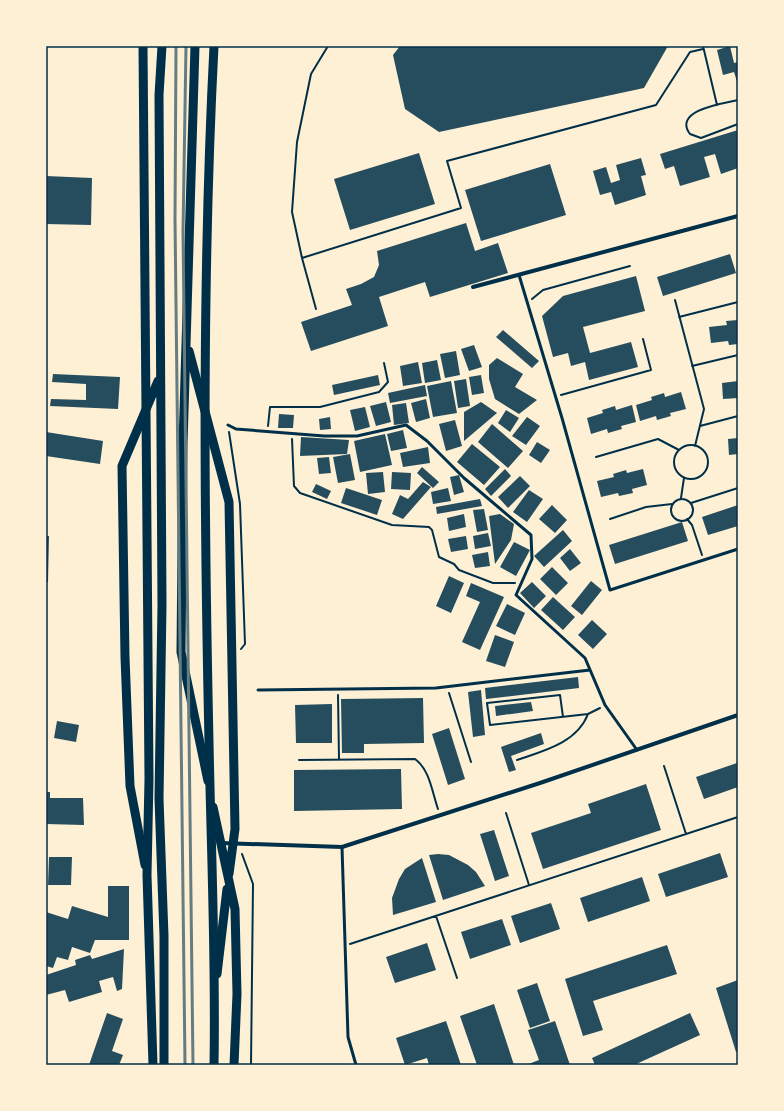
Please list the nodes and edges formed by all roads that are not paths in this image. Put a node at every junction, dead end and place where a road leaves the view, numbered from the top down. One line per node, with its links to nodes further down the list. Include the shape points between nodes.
1 (143, 46): 18 (main road, via 149,771)
2 (162, 46): 9 (main road, via 158,95)
3 (195, 46): 8 (main road)
4 (214, 46): 19 (main road, via 209,130 204,421)
5 (738, 216): 6 (street)
6 (519, 275): 7 (street); 11 (lane, via 610,590)
7 (473, 287)
8 (187, 342): 16 (main road, via 183,444 181,652); 19 (main road, via 229,502 234,829)
9 (160, 376): 18 (main road, via 122,466 130,786); 21 (main road, via 162,605 159,799 164,936)
10 (228, 425): 12 (lane, via 236,429 268,432 357,436 406,425 531,535 532,559 516,595 585,658)
11 (738, 549)
12 (590, 670): 13 (lane, via 447,686); 15 (lane, via 605,705)
13 (258, 690)
14 (738, 715): 15 (street)
15 (637, 750): 17 (street)
16 (220, 843): 17 (street); 23 (main road, via 235,909 237,994)
17 (342, 847): 24 (lane, via 348,1036)
18 (147, 875): 20 (main road)
19 (216, 985): 22 (main road)
20 (153, 1065)
21 (164, 1065)
22 (214, 1065)
23 (234, 1065)
24 (356, 1065)

